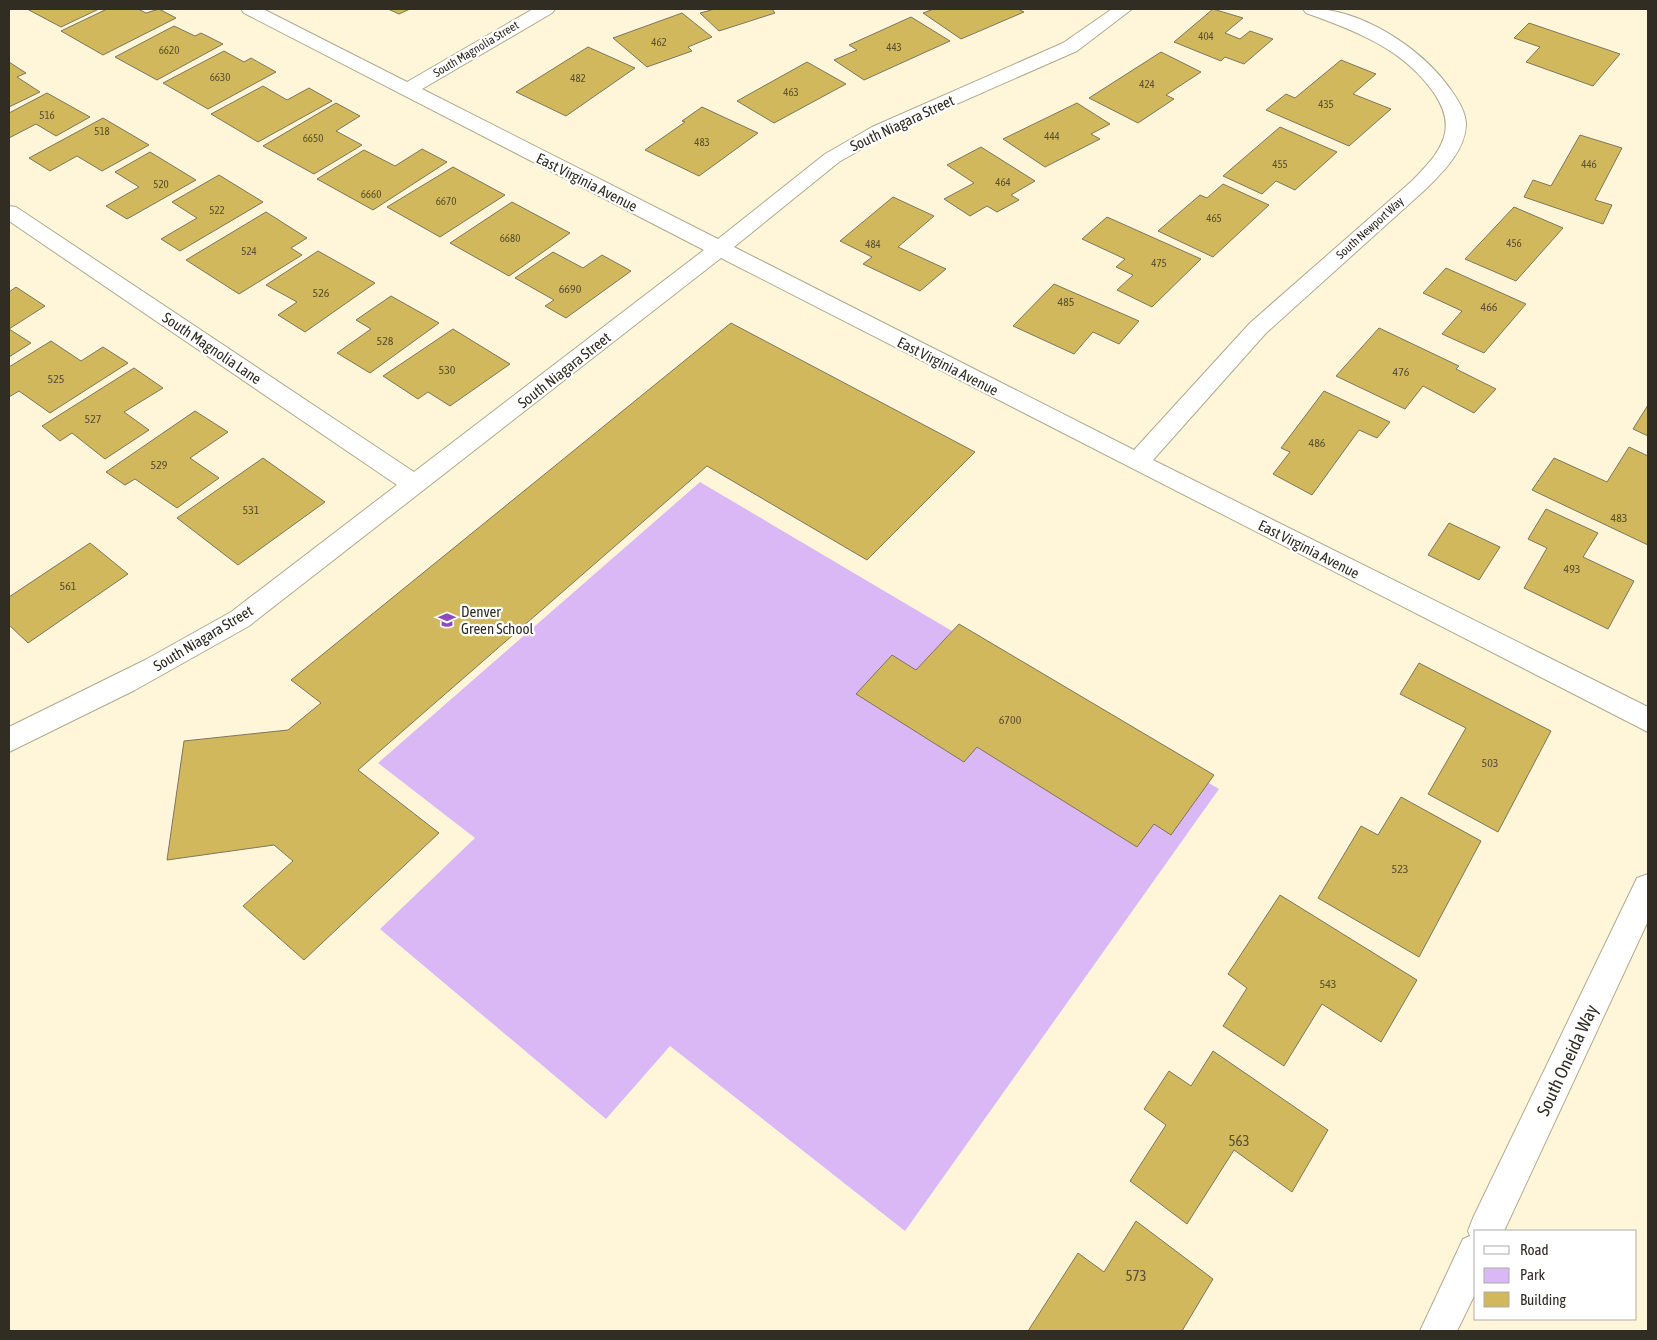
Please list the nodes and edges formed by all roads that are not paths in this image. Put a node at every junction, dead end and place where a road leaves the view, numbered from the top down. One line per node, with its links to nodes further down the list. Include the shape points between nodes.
1 (250, 9): 5 (street, East Virginia Avenue)
2 (546, 9): 5 (street, South Magnolia Street)
3 (1123, 9): 7 (street, South Niagara Street, via 1070,47 879,131 848,148)
4 (1312, 9): 8 (street, South Newport Way, via 1383,38 1426,69 1451,106 1456,122 1449,148 1420,184 1233,353)
5 (407, 90): 7 (street, East Virginia Avenue)
6 (9, 212): 9 (street, South Magnolia Lane)
7 (718, 248): 8 (street, East Virginia Avenue); 9 (street, South Niagara Street)
8 (1137, 462): 10 (street, East Virginia Avenue)
9 (415, 485): 11 (street, South Niagara Street, via 240,619 193,648)
10 (1648, 720)
11 (9, 740)
12 (1648, 888): 13 (street, South Oneida Way)
13 (1486, 1230)
14 (1474, 1256): 15 (street)
15 (1438, 1331)

